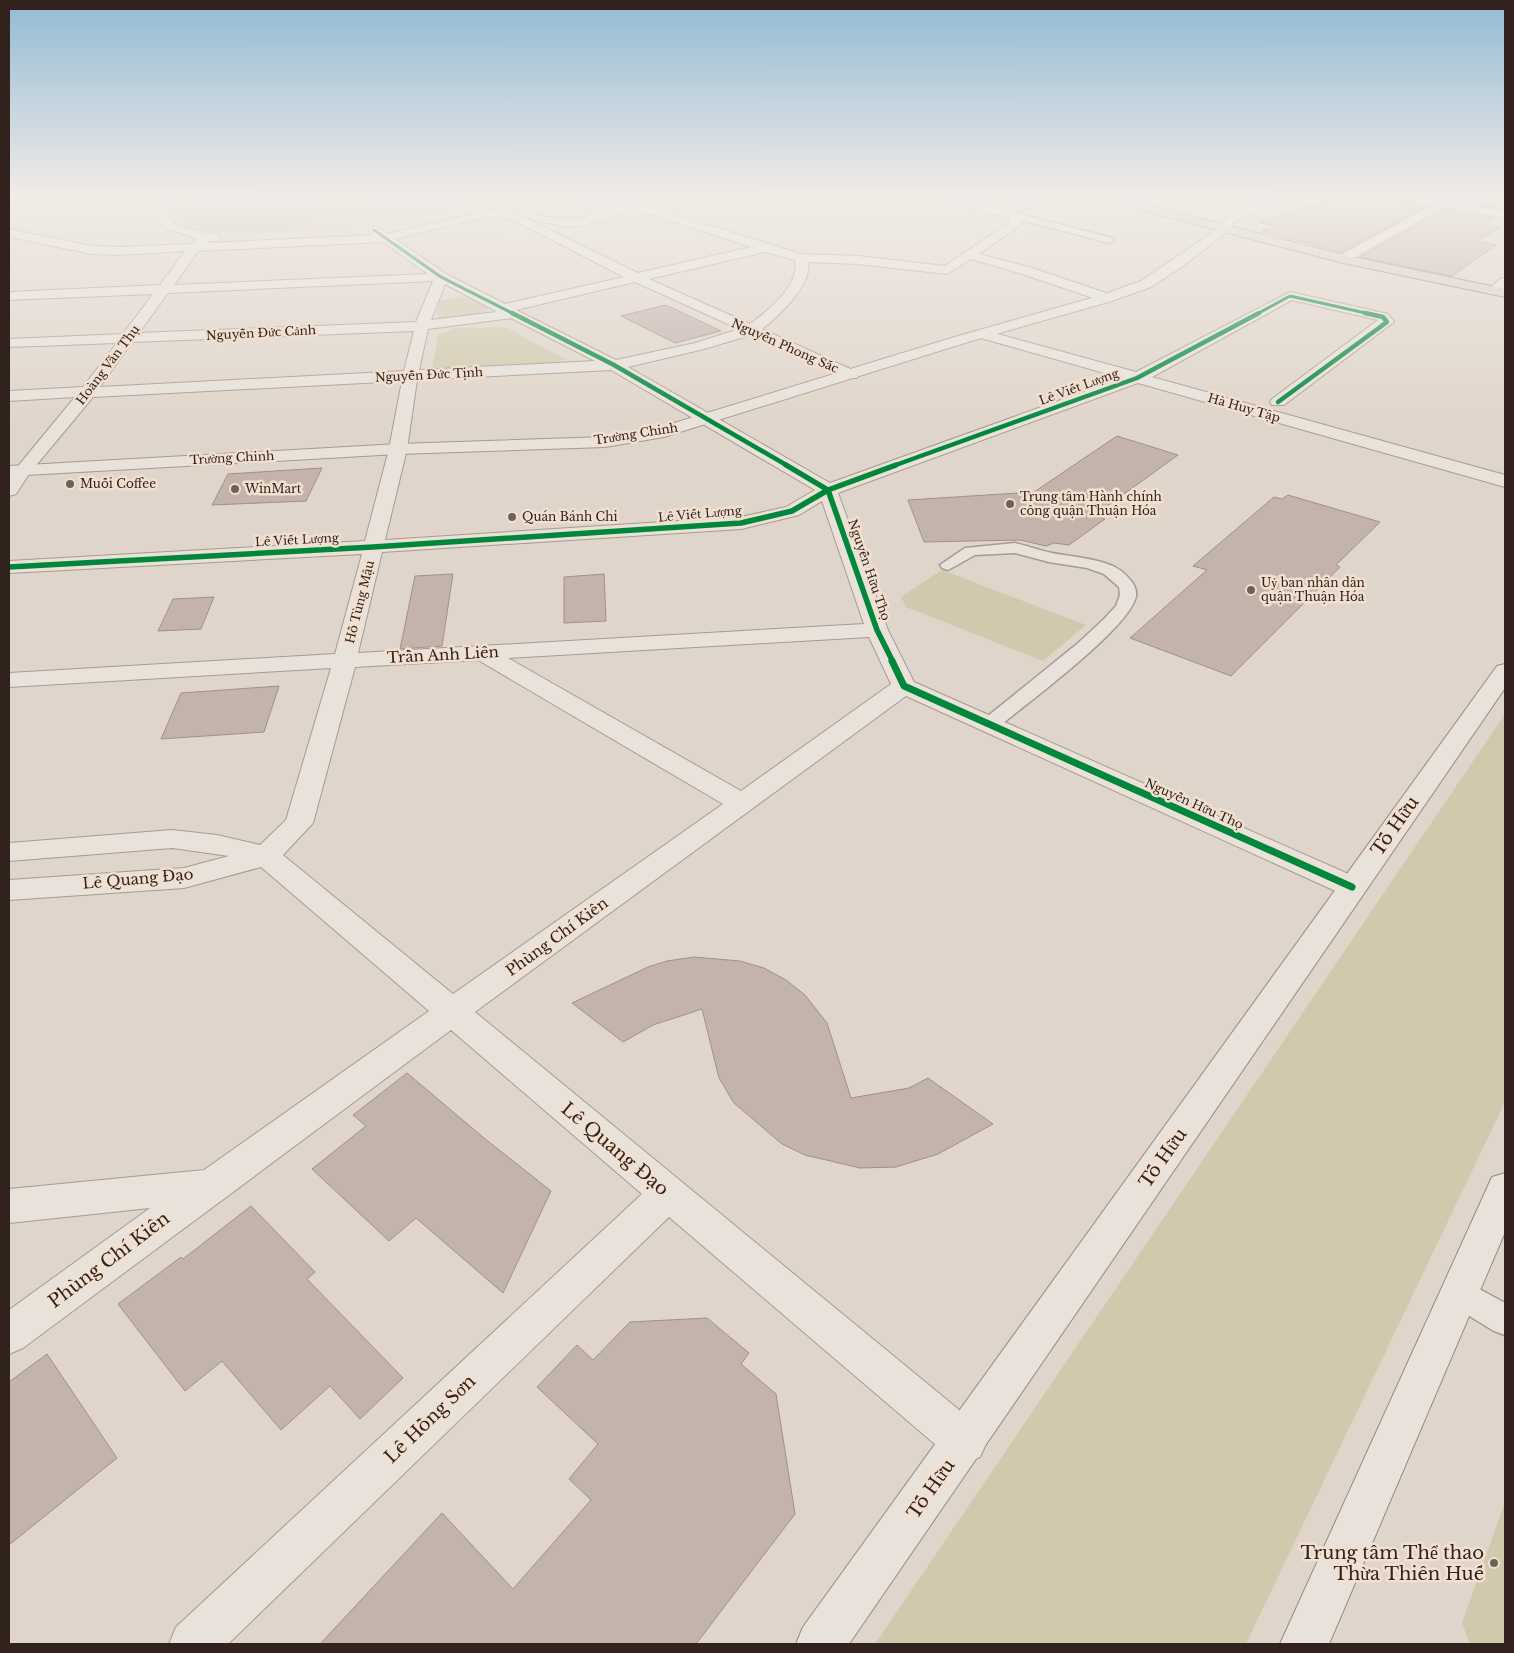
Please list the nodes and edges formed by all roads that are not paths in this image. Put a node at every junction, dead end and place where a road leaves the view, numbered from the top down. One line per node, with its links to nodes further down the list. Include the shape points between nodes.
1 (176, 272): 12 (street, Hoàng Văn Thụ)
2 (433, 272): 9 (street)
3 (626, 272): 10 (street, Nguyễn Phong Sắc)
4 (663, 272): 10 (street, Nguyễn Đức Cảnh)
5 (802, 272): 19 (street, Nguyễn Đức Tịnh, via 782,304)
6 (1030, 272): 15 (street)
7 (1165, 272): 15 (street, Trường Chinh, via 1146,284)
8 (1405, 272): 13 (highway)
9 (440, 277): 12 (street); 16 (street); 17 (street, Hồ Tùng Mậu)
10 (638, 278): 16 (street, Nguyễn Đức Cảnh); 19 (street, Nguyễn Phong Sắc)
11 (1505, 282): 13 (street)
12 (162, 290): 14 (street); 21 (street, Hoàng Văn Thụ)
13 (1499, 292)
14 (9, 296)
15 (1106, 298): 18 (street, Trường Chinh)
16 (507, 311): 17 (street, Nguyễn Đức Cảnh); 23 (street)
17 (422, 326): 21 (street, Nguyễn Đức Cảnh); 26 (street, Hồ Tùng Mậu)
18 (1000, 329): 20 (street, Trường Chinh); 24 (street, Hà Huy Tập)
19 (750, 330): 23 (street, Nguyễn Đức Tịnh); 25 (street, Nguyễn Phong Sắc)
20 (982, 334): 25 (street, Trường Chinh); 27 (street, Hà Huy Tập)
21 (129, 339): 22 (street, Nguyễn Đức Cảnh); 28 (street, Hoàng Văn Thụ)
22 (9, 344)
23 (614, 365): 26 (street, Nguyễn Đức Tịnh); 31 (street)
24 (1156, 370): 27 (street, Lê Viết Lượng); 30 (street, Hà Huy Tập); 30 (street, Lê Viết Lượng, via 1290,296 1383,317 1387,322)
25 (851, 375): 31 (street, Trường Chinh)
26 (410, 377): 28 (street, Nguyễn Đức Tịnh); 33 (street, Hồ Tùng Mậu)
27 (1137, 378): 35 (street, Hà Huy Tập); 37 (street, Lê Viết Lượng)
28 (88, 392): 29 (street, Nguyễn Đức Tịnh); 34 (street, Hoàng Văn Thụ)
29 (9, 396)
30 (1278, 402): 32 (street, Hà Huy Tập)
31 (708, 420): 33 (street, Trường Chinh, via 664,432 604,442); 37 (street)
32 (1373, 428)
33 (398, 449): 34 (street, Trường Chinh); 38 (street, Hồ Tùng Mậu)
34 (16, 471): 36 (street, Hoàng Văn Thụ)
35 (1505, 481)
36 (9, 490)
37 (828, 490): 38 (street, Lê Viết Lượng, via 792,512 741,523); 41 (street, Nguyễn Hữu Thọ)
38 (374, 547): 40 (street, Lê Viết Lượng); 43 (street, Hồ Tùng Mậu)
39 (948, 565): 47 (lane, via 972,551 1015,548 1090,564 1110,572 1127,586 1124,607 1110,623)
40 (9, 567)
41 (877, 630): 42 (street, Trần Anh Liên); 46 (street, Nguyễn Hữu Thọ)
42 (484, 653): 43 (street, Trần Anh Liên); 48 (street)
43 (345, 660): 45 (street, Trần Anh Liên); 50 (street, Hồ Tùng Mậu, via 299,823)
44 (1505, 671): 51 (street, Tố Hữu)
45 (9, 680)
46 (904, 686): 47 (street, Nguyễn Hữu Thọ); 48 (street, Phùng Chí Kiên)
47 (990, 724): 51 (street, Nguyễn Hữu Thọ)
48 (743, 804): 53 (street, Phùng Chí Kiên)
49 (9, 852): 50 (street, Lê Quang Đạo, via 172,839 218,844)
50 (266, 856): 52 (street, Lê Quang Đạo, via 184,878); 53 (street, Lê Quang Đạo)
51 (1352, 887): 61 (street, Tố Hữu)
52 (9, 890)
53 (453, 1012): 54 (street, Phùng Chí Kiên); 56 (street, Lê Quang Đạo)
54 (208, 1186): 57 (street, Phùng Chí Kiên); 60 (street, Phùng Chí Kiên)
55 (1505, 1189): 58 (street)
56 (668, 1193): 61 (street, Lê Quang Đạo); 62 (street, Lê Hồng Sơn)
57 (9, 1206)
58 (1459, 1293): 59 (lane); 64 (street)
59 (1505, 1320)
60 (9, 1334)
61 (965, 1442): 63 (street, Tố Hữu)
62 (193, 1644)
63 (820, 1644)
64 (1304, 1644)

